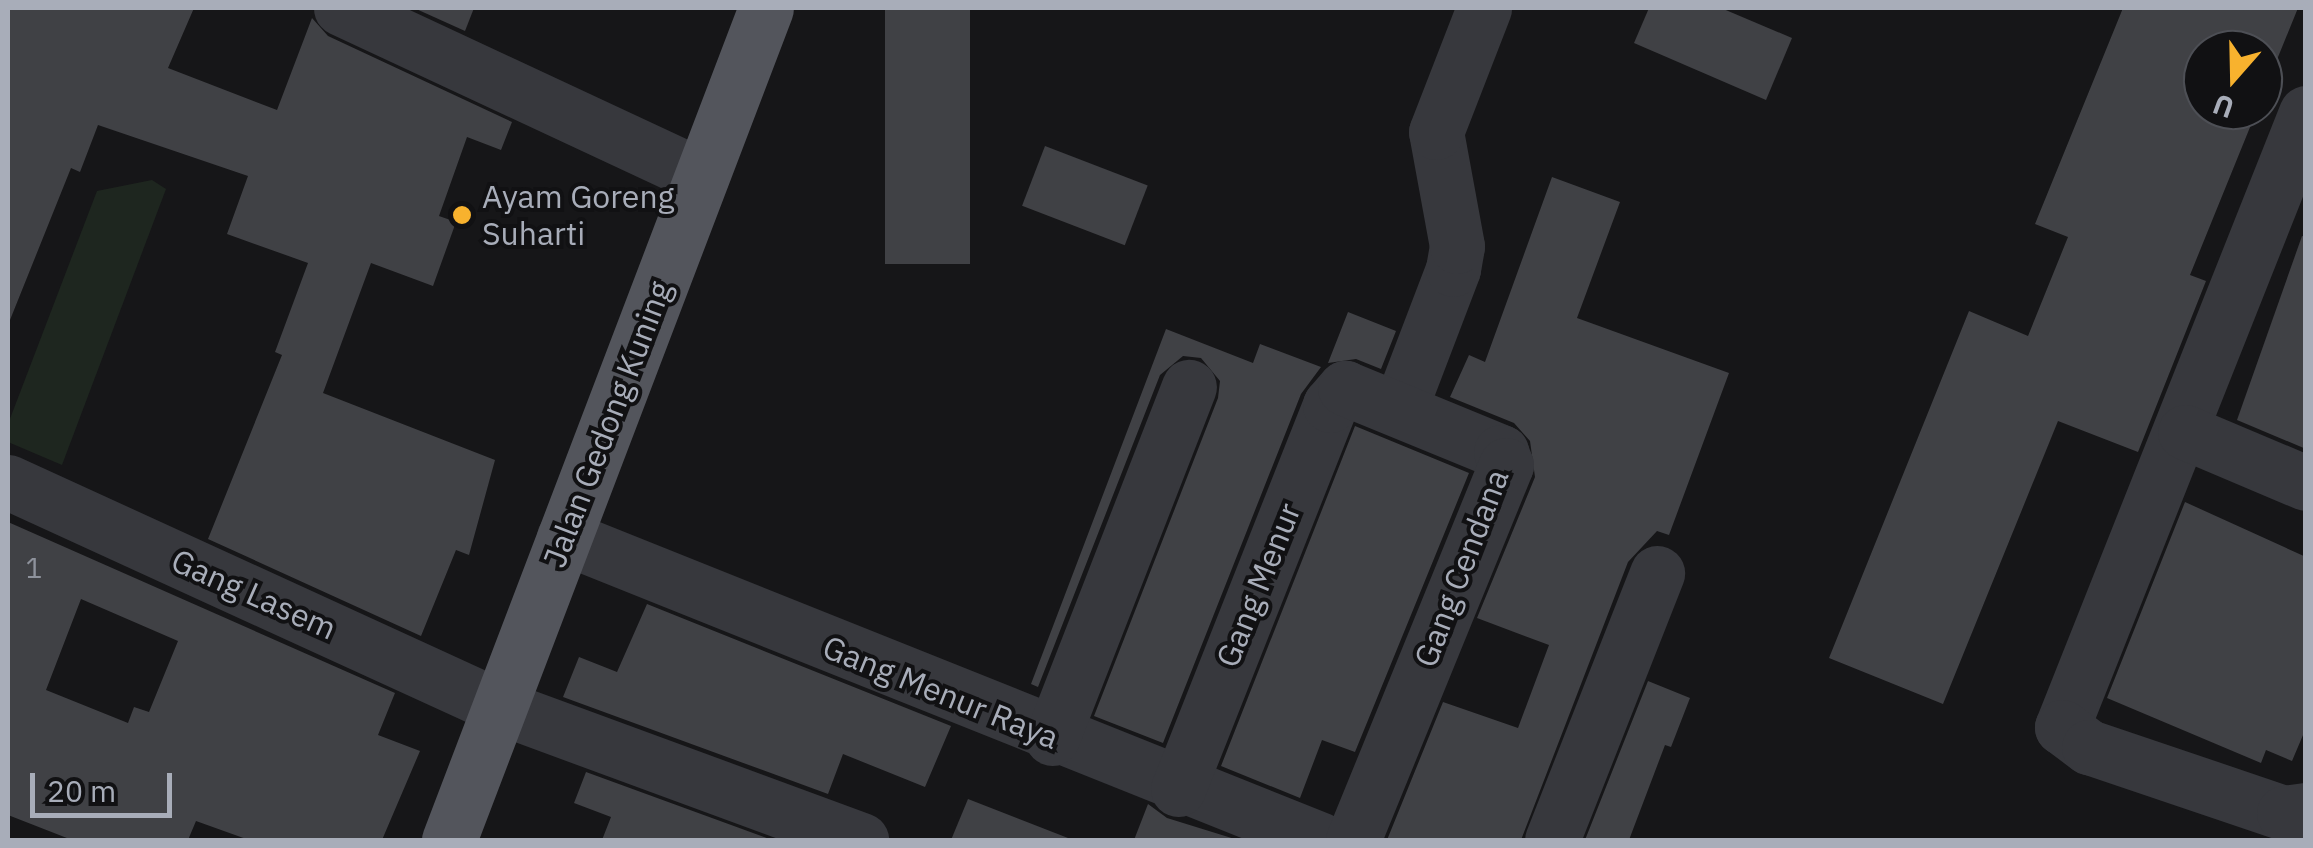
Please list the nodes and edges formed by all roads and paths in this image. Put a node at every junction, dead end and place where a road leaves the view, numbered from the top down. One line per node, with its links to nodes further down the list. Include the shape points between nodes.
1 (341, 8): 5 (street)
2 (766, 8): 5 (main road, Jalan Gedong Kuning)
3 (1484, 8): 8 (street, via 1436,132 1456,246 1453,269)
4 (2306, 113): 9 (street)
5 (702, 176): 12 (main road, Jalan Gedong Kuning)
6 (1190, 387): 15 (street)
7 (1345, 388): 8 (street, Gang Cendana); 16 (street, Gang Menur, via 1330,405)
8 (1400, 408): 21 (street, Gang Cendana, via 1502,452 1506,465)
9 (2185, 432): 11 (street); 17 (street, via 2062,727 2088,747 2284,813)
10 (8, 482): 14 (street, Gang Lasem)
11 (2306, 483)
12 (564, 537): 14 (main road, Jalan Gedong Kuning); 15 (street, Gang Menur Raya)
13 (1657, 573): 22 (street)
14 (500, 707): 18 (main road, Jalan Gedong Kuning); 19 (street, Gang Lasem)
15 (1052, 738): 16 (street, Gang Menur Raya)
16 (1178, 789): 20 (street, Gang Menur Raya)
17 (2306, 810)
18 (448, 840)
19 (861, 840)
20 (1321, 840)
21 (1353, 840)
22 (1552, 840)

